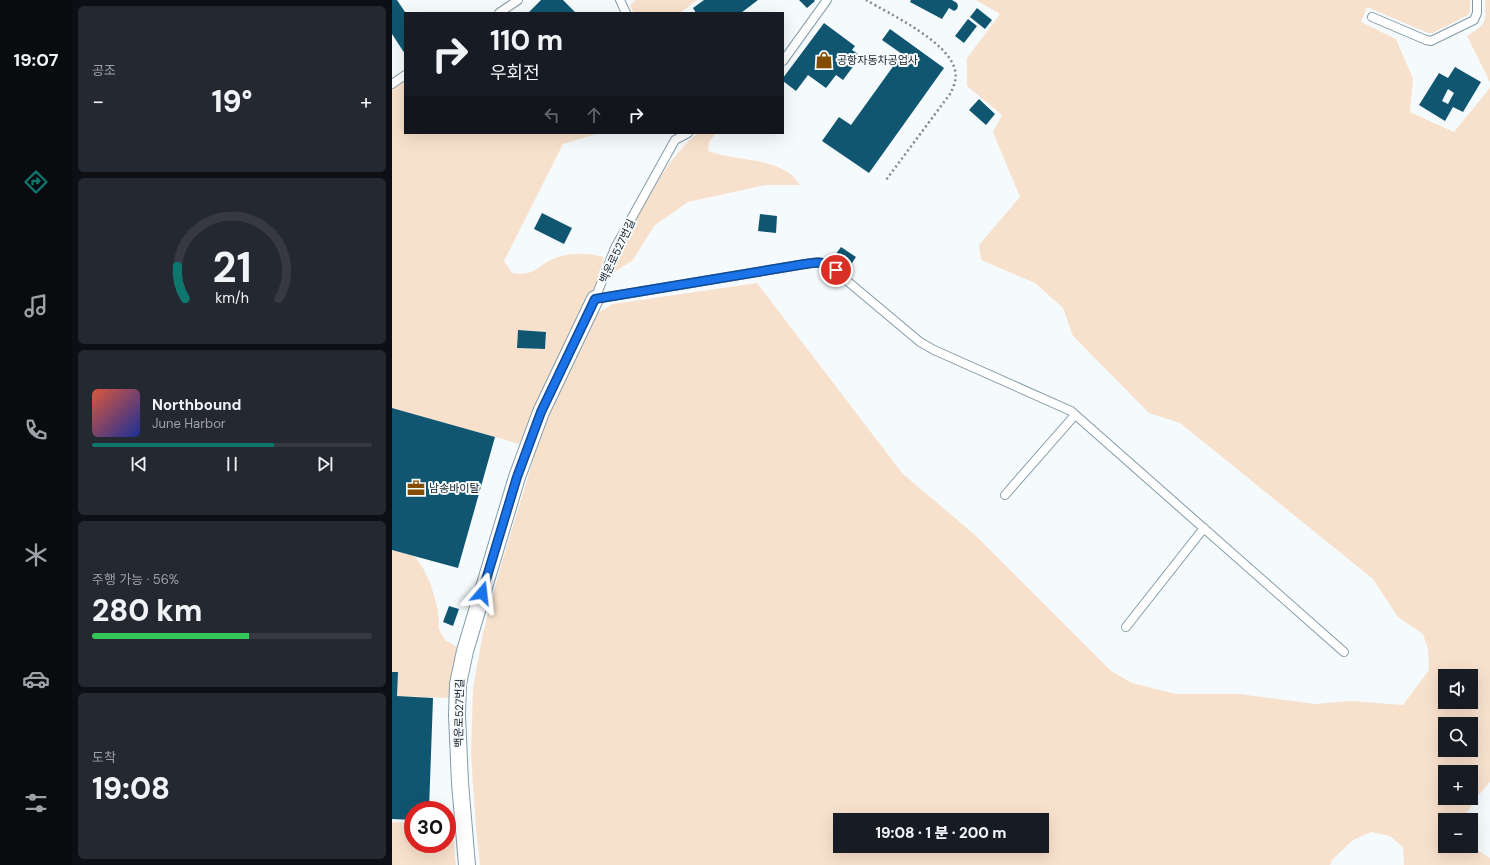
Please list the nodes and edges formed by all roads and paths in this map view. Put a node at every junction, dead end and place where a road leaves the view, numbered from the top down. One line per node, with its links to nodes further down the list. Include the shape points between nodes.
1 (518, 0): 6 (lane)
2 (620, 0): 7 (lane)
3 (827, 0): 9 (lane)
4 (866, 0): 14 (path, via 932,40 944,50 955,70 956,81 950,94)
5 (1477, 0): 8 (lane, via 1474,20 1431,41)
6 (500, 12)
7 (626, 12)
8 (1372, 17)
9 (784, 60)
10 (404, 76): 11 (lane)
11 (392, 84)
12 (684, 134): 13 (lane, 백운로527번길)
13 (674, 137): 15 (lane, 백운로527번길, via 615,248)
14 (886, 180)
15 (595, 299): 16 (lane, via 818,262 827,264 920,342 1061,405); 21 (street, 백운로527번길, via 541,412 517,477 464,651 458,684 457,715)
16 (1075, 414): 17 (lane); 18 (lane)
17 (1005, 495)
18 (1204, 528): 19 (lane); 20 (lane)
19 (1126, 627)
20 (1344, 652)
21 (467, 865)

